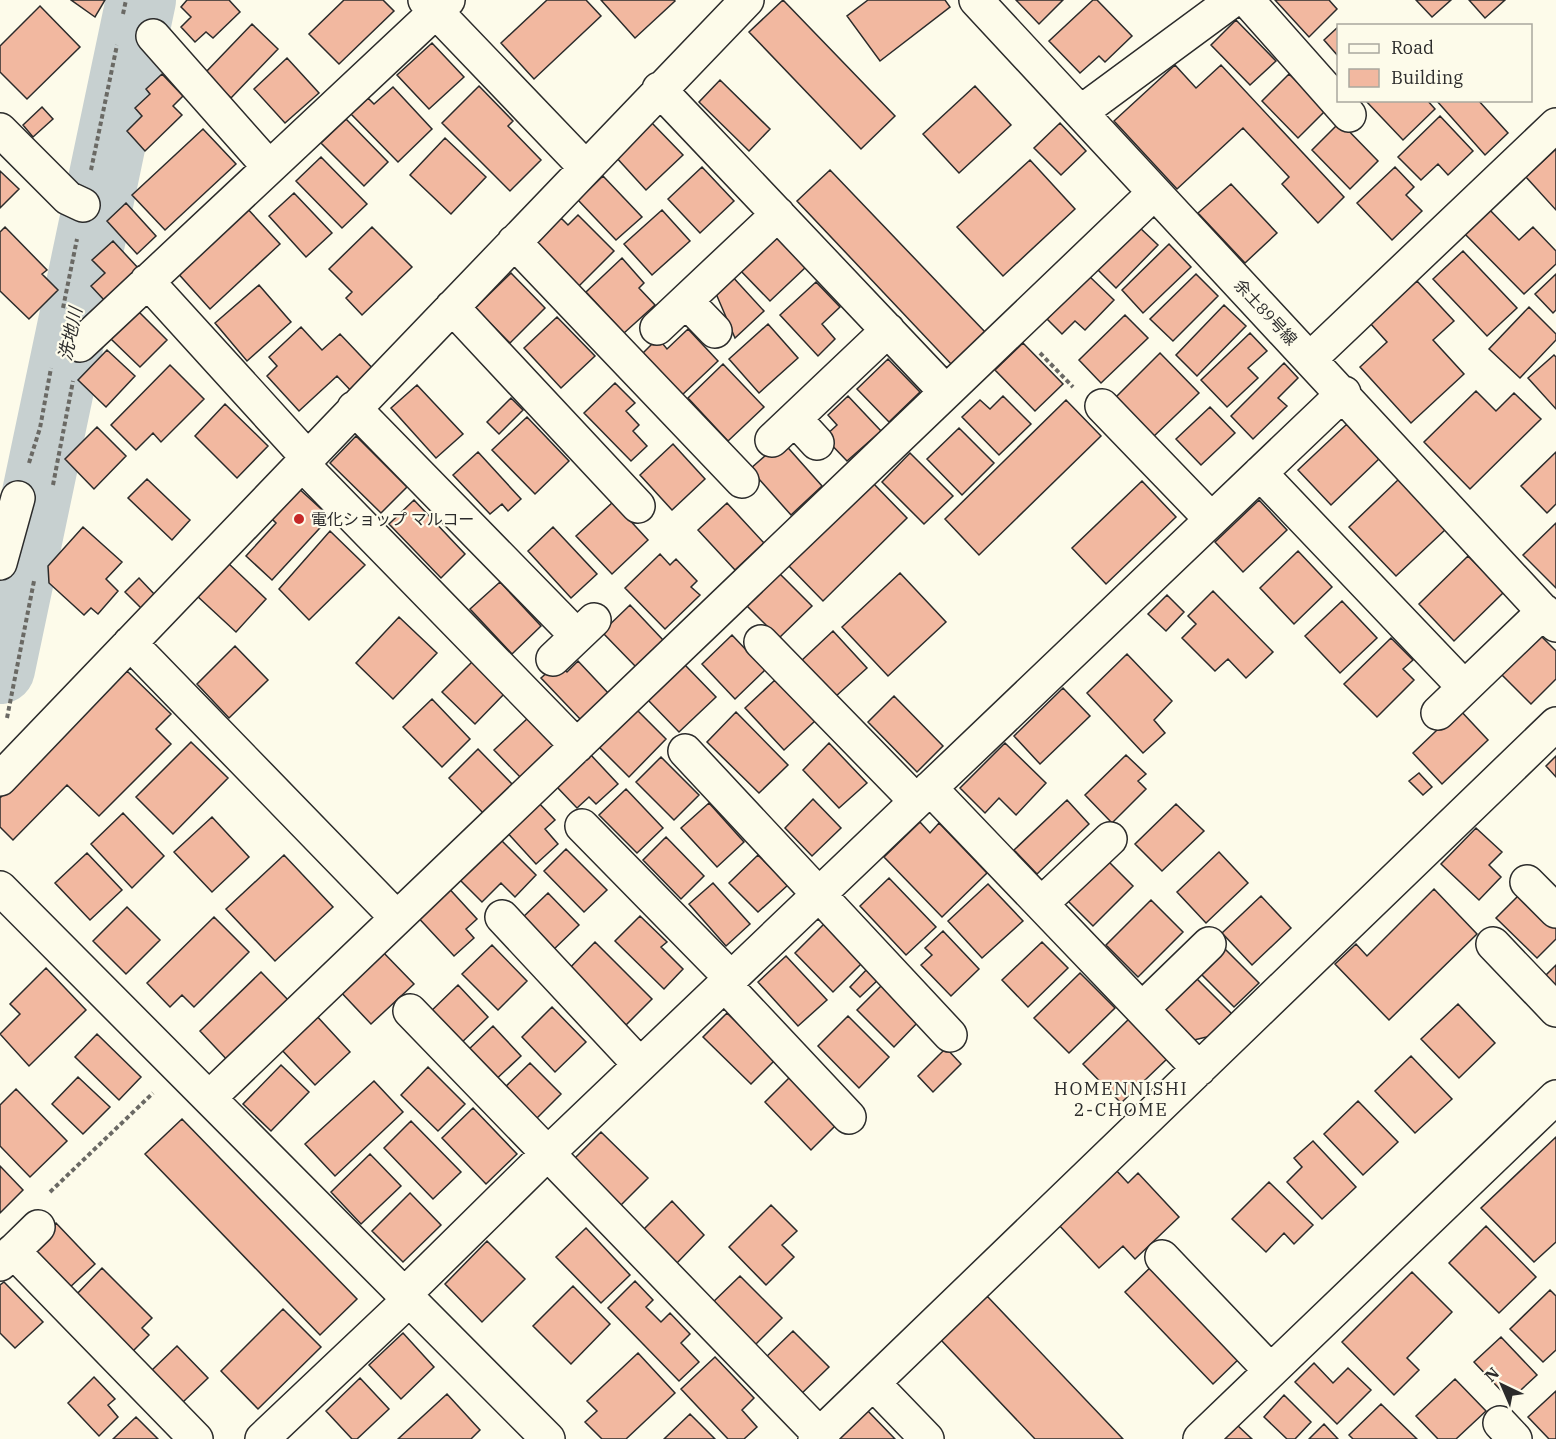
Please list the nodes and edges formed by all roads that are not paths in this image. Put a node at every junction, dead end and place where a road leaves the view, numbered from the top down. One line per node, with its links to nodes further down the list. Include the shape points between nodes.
1 (747, 0): 7 (street)
2 (1233, 0): 8 (street)
3 (1247, 0): 9 (street)
4 (984, 3): 8 (street, 余土89号線)
5 (436, 4): 12 (street); 13 (street)
6 (153, 36): 12 (street)
7 (659, 89): 13 (street); 16 (street)
8 (1081, 112): 14 (street, 余土89号線)
9 (1348, 115)
10 (1556, 125): 25 (street)
11 (0, 130): 15 (street, via 68,198)
12 (269, 167): 18 (street)
13 (585, 167): 17 (street)
14 (1154, 194): 25 (street, 余土89号線); 26 (street)
15 (83, 205)
16 (778, 214): 19 (street); 22 (street)
17 (514, 242): 20 (street); 33 (street)
18 (147, 281): 24 (street); 31 (street)
19 (686, 301): 21 (street); 23 (street)
20 (453, 307): 29 (street); 35 (street)
21 (657, 328)
22 (888, 330): 26 (street); 30 (street, via 783,430)
23 (715, 331)
24 (67, 351)
25 (1310, 359): 27 (street, 余土89号線)
26 (946, 392): 45 (street)
27 (1344, 393): 32 (street); 38 (street, 余土89号線)
28 (1102, 406): 36 (street)
29 (354, 408): 31 (street); 41 (street, via 585,628)
30 (817, 442)
31 (305, 461): 40 (street); 45 (street)
32 (1260, 473): 36 (street); 42 (street)
33 (742, 481)
34 (18, 498): 37 (street)
35 (638, 506)
36 (1211, 519): 48 (street)
37 (0, 563)
38 (1550, 618): 42 (street)
39 (761, 642): 48 (street)
40 (130, 643): 47 (street); 57 (street)
41 (554, 659)
42 (1464, 687): 43 (street)
43 (1437, 713)
44 (1556, 724): 66 (street)
45 (577, 746): 57 (street)
46 (684, 751): 53 (street)
47 (0, 779)
48 (923, 795): 53 (street); 54 (street)
49 (582, 826): 60 (street)
50 (1110, 839): 54 (street)
51 (1527, 882): 55 (street)
52 (0, 888): 68 (street)
53 (820, 893): 60 (street); 64 (street)
54 (1041, 904): 61 (street)
55 (1556, 911)
56 (502, 917): 65 (street)
57 (397, 918): 68 (street)
58 (1209, 944): 61 (street)
59 (1493, 944): 62 (street)
60 (728, 981): 65 (street); 69 (street)
61 (1142, 1009): 66 (street)
62 (1556, 1010)
63 (410, 1011): 70 (street)
64 (950, 1035)
65 (640, 1065): 70 (street)
66 (1199, 1069): 76 (street)
67 (1556, 1097): 75 (street)
68 (209, 1098): 74 (street)
69 (849, 1117)
70 (548, 1153): 74 (street); 77 (street)
71 (40, 1213): 72 (street)
72 (7, 1257): 78 (street)
73 (1162, 1257): 75 (street)
74 (408, 1296): 79 (street); 80 (street)
75 (1270, 1370): 82 (street)
76 (873, 1383): 77 (street); 81 (street)
77 (817, 1437)
78 (196, 1439)
79 (262, 1439)
80 (548, 1439)
81 (927, 1439)
82 (1200, 1439)

